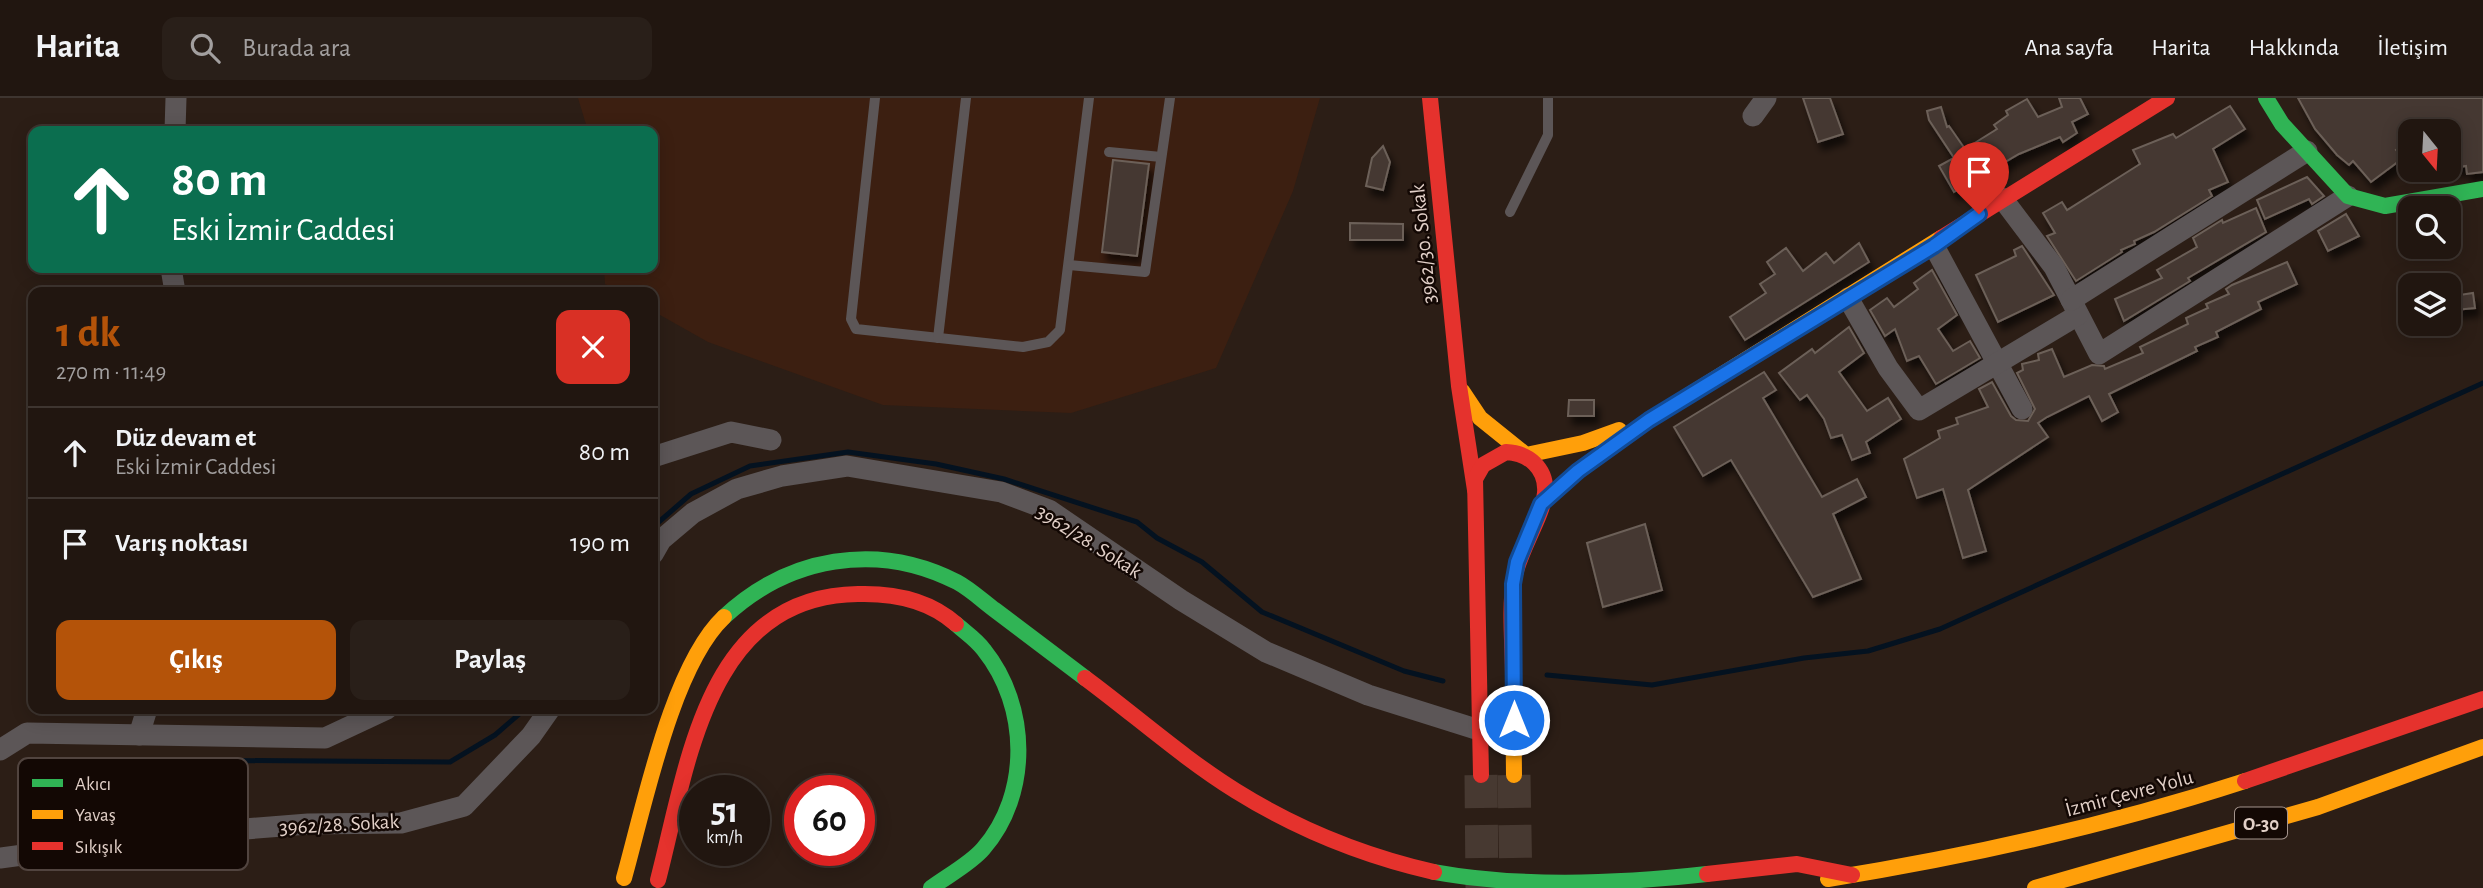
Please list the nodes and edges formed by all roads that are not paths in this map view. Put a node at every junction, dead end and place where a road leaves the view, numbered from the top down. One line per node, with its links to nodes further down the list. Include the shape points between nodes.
1 (176, 98): 12 (street)
2 (875, 98): 24 (lane, via 851,319 856,329)
3 (966, 98): 24 (lane)
4 (1089, 98): 21 (lane)
5 (1170, 98): 15 (lane)
6 (1430, 98): 26 (main road, 3962/30. Sokak)
7 (1548, 98): 19 (lane, via 1548,135)
8 (1766, 98): 11 (street)
9 (2167, 98): 18 (main road)
10 (2266, 98): 13 (main road)
11 (1753, 116)
12 (175, 126)
13 (2307, 151): 17 (main road); 23 (street)
14 (1109, 152): 15 (lane)
15 (1161, 157): 21 (lane, via 1145,272)
16 (2483, 189): 17 (main road, via 2385,206)
17 (2348, 196): 23 (street, via 2099,354)
18 (2002, 198): 20 (main road); 23 (street, via 2054,267)
19 (1510, 212)
20 (1934, 246): 22 (main road); 25 (street)
21 (1069, 265): 24 (lane, via 1060,330 1048,342 1023,347)
22 (1848, 298): 25 (street, via 1888,368 1919,410); 28 (main road)
23 (2075, 308): 25 (street)
24 (938, 338)
25 (1997, 364): 27 (street)
26 (1459, 386): 31 (main road, via 1480,418); 32 (main road, 3962/30. Sokak)
27 (2022, 409)
28 (1649, 420): 31 (main road, via 1583,443); 33 (main road)
29 (771, 440): 30 (street, via 731,432)
30 (658, 455)
31 (1526, 455): 32 (main road, via 1510,451 1493,456 1480,468); 33 (main road, via 1543,472)
32 (1475, 490): 34 (main road, via 1483,510); 41 (main road, 3962/30. Sokak)
33 (1541, 504): 35 (main road); 46 (main road, via 1513,584)
34 (1492, 517)
35 (1519, 521)
36 (658, 545): 41 (street, 3962/28. Sokak, via 693,513 737,489 782,476 847,466 1001,492 1049,510 1266,652 1368,695)
37 (2483, 699): 50 (main road, İzmir Çevre Yolu / O-30, via 2323,757 2153,810 1989,851)
38 (145, 714): 42 (street)
39 (376, 714): 42 (street, via 325,738)
40 (546, 714): 47 (street, 3962/28. Sokak, via 464,806 401,822)
41 (1479, 730): 45 (main road, 3962/30. Sokak)
42 (139, 735): 44 (street, via 27,733)
43 (2483, 747): 55 (main road, O-30, via 2427,770 2190,846)
44 (0, 750)
45 (1481, 775)
46 (1514, 775)
47 (248, 829)
48 (18, 856): 49 (street, 3962/28. Sokak)
49 (0, 858)
50 (1852, 875): 51 (main road, via 1797,864 1637,882 1499,884 1378,859 1324,837 1236,790 958,582 917,566 862,557 808,566 760,586 711,632 695,655 677,699); 53 (main road, İzmir Çevre Yolu / O-30)
51 (624, 878)
52 (658, 880): 54 (main road, via 701,727 737,652 755,629 801,601 874,589 938,607 969,633 1008,689 1019,726 1022,760 1001,827 976,857)
53 (1802, 884)
54 (931, 888)
55 (2035, 888)

